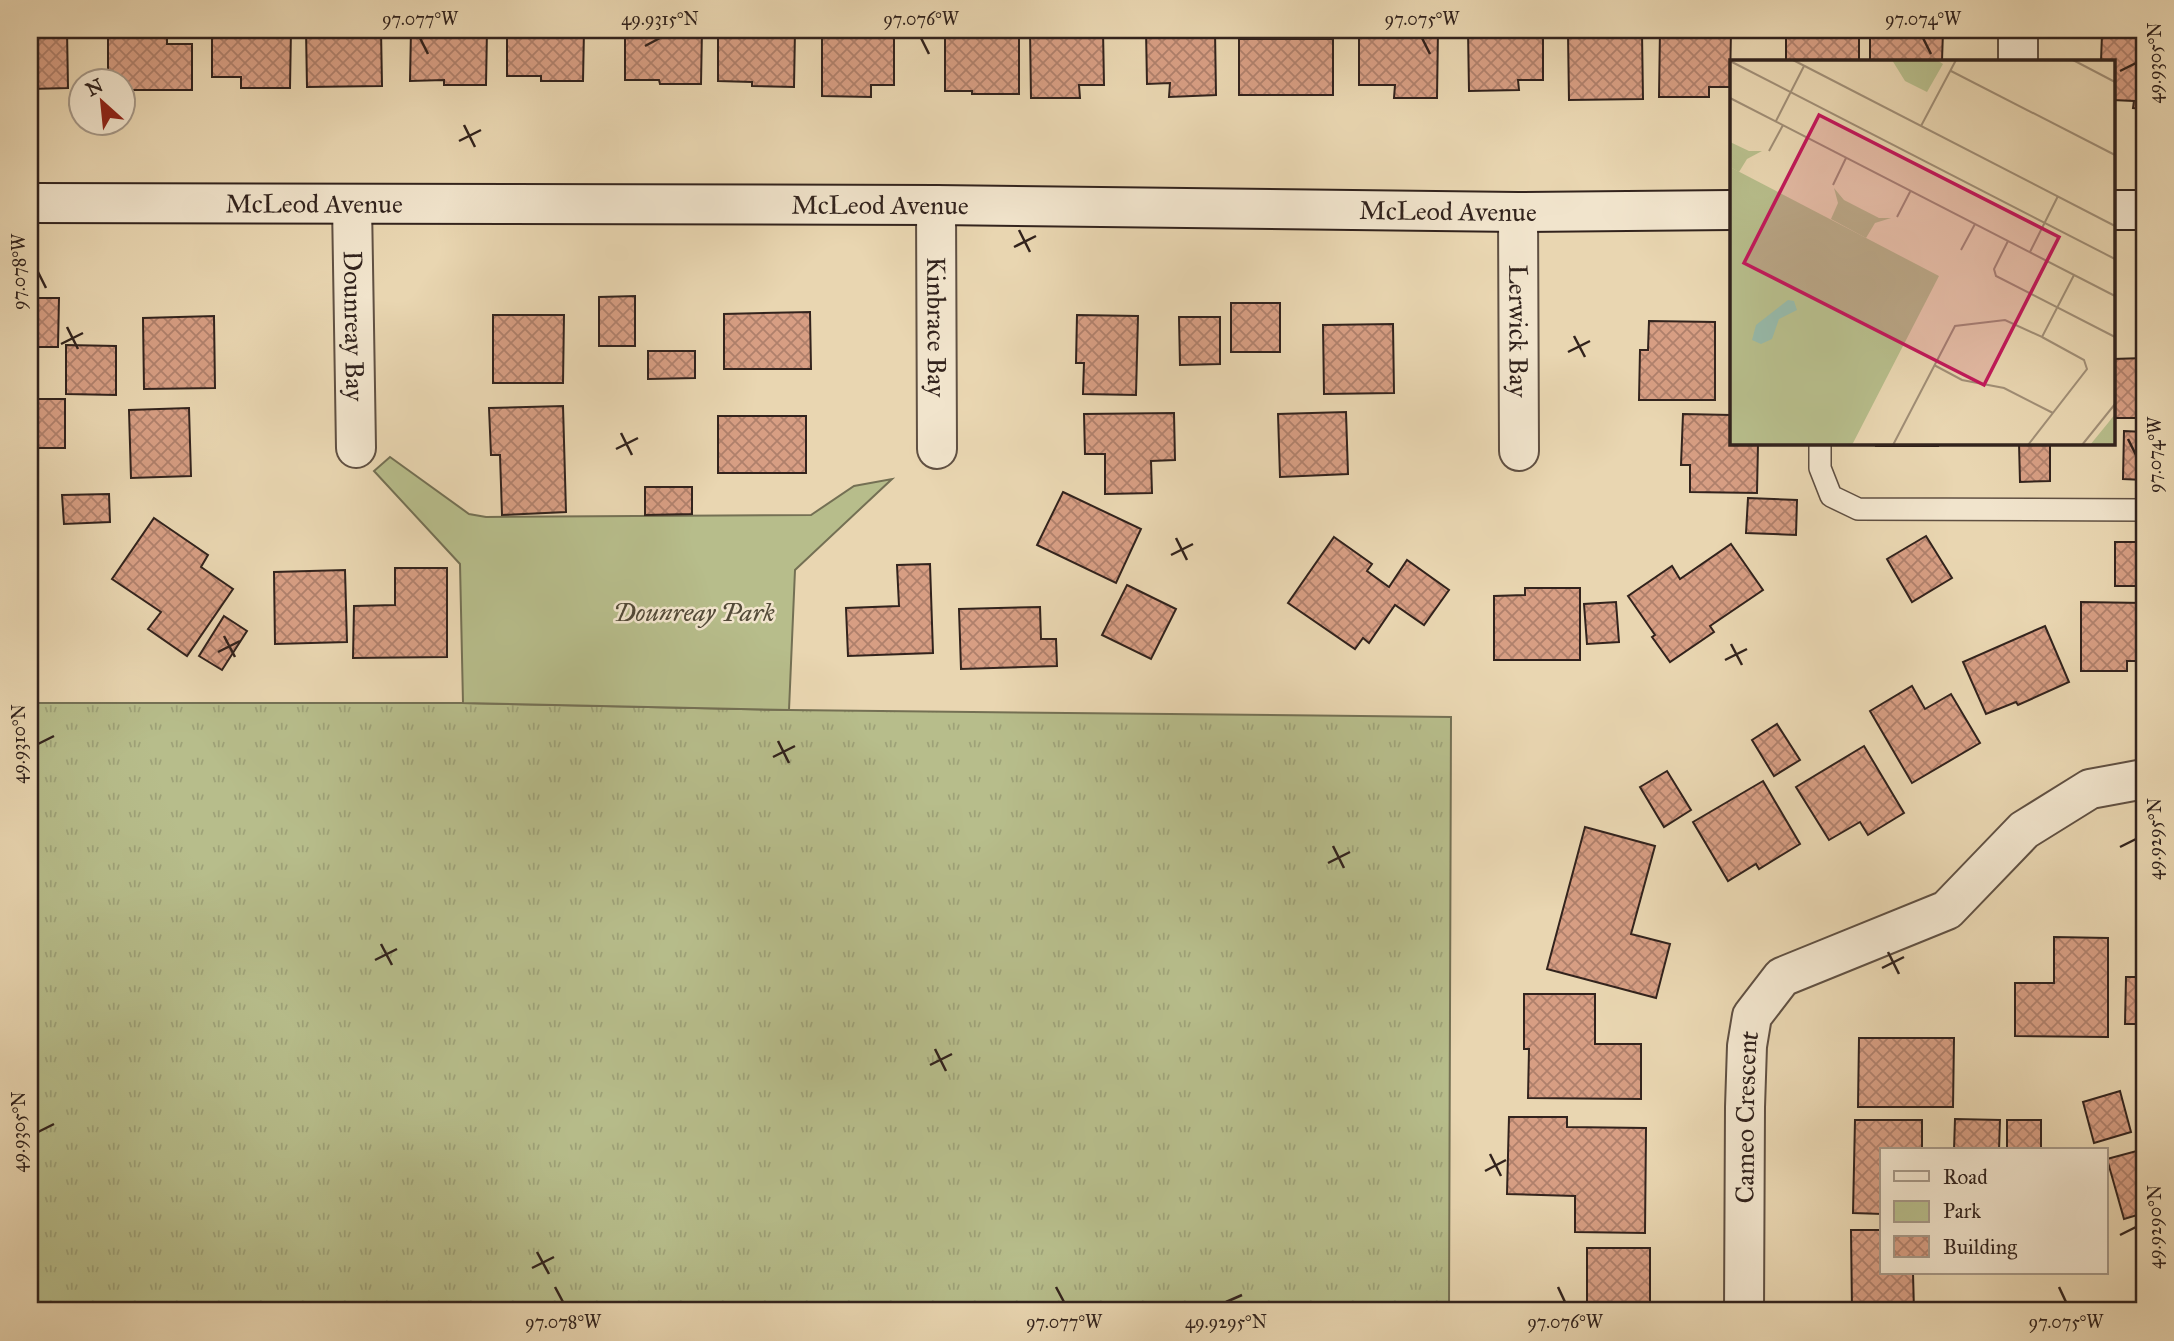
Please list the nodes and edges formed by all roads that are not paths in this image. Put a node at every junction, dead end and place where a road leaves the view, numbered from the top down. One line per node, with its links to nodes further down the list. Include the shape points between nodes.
1 (2018, 30): 2 (street)
2 (2018, 60)
3 (30, 203): 4 (street, McLeod Avenue)
4 (352, 204): 5 (street, McLeod Avenue); 11 (street, Dounreay Bay)
5 (936, 205): 9 (street, McLeod Avenue); 12 (street, Kinbrace Bay)
6 (1730, 210): 9 (street, McLeod Avenue)
7 (2114, 210): 8 (street)
8 (2144, 210)
9 (1518, 212): 13 (street, Lerwick Bay)
10 (1820, 444): 14 (lane, via 1820,468 1831,496 1858,509)
11 (356, 448)
12 (937, 449)
13 (1518, 451)
14 (2144, 510)
15 (2144, 779): 16 (street, Cameo Crescent, via 2090,789 2024,830 1947,910 1782,977 1752,1016 1745,1107)
16 (1744, 1311)

